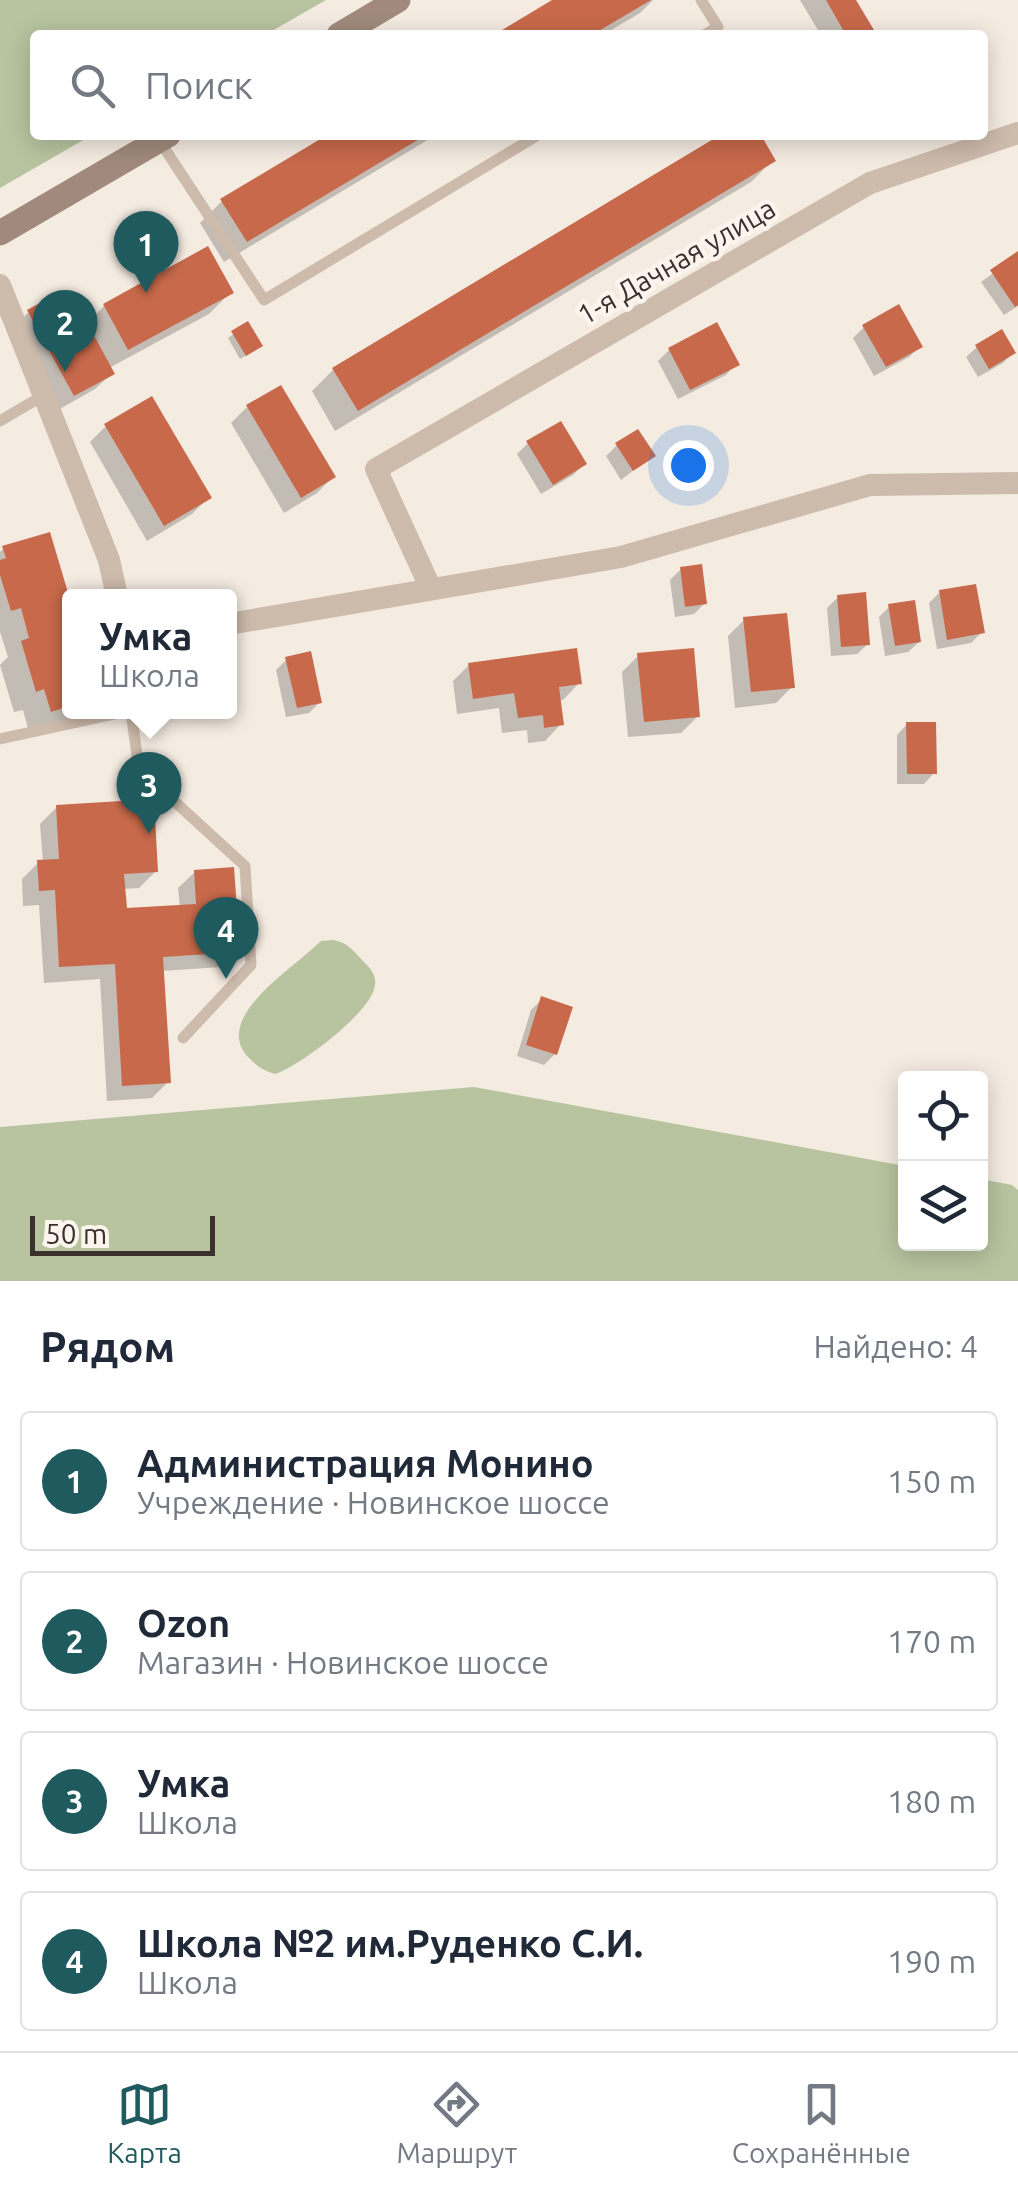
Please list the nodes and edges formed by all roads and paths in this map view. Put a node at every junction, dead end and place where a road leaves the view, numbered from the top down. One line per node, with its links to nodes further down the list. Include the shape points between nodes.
1 (398, 0): 3 (main road)
2 (700, 0): 4 (lane, via 718,27)
3 (347, 30)
4 (713, 30)
5 (1018, 133): 14 (street, 1-я Дачная улица, via 870,183 376,469)
6 (158, 140): 9 (main road)
7 (165, 140): 8 (lane, via 264,300)
8 (530, 140)
9 (0, 233)
10 (0, 285): 11 (street)
11 (44, 395): 12 (lane); 15 (street)
12 (0, 421)
13 (1018, 483): 14 (street, via 870,485 621,558)
14 (431, 588): 16 (street)
15 (115, 589)
16 (237, 623)
17 (95, 719): 19 (lane)
18 (128, 719): 20 (lane, via 139,769 245,866 251,966)
19 (0, 740)
20 (183, 1038)

